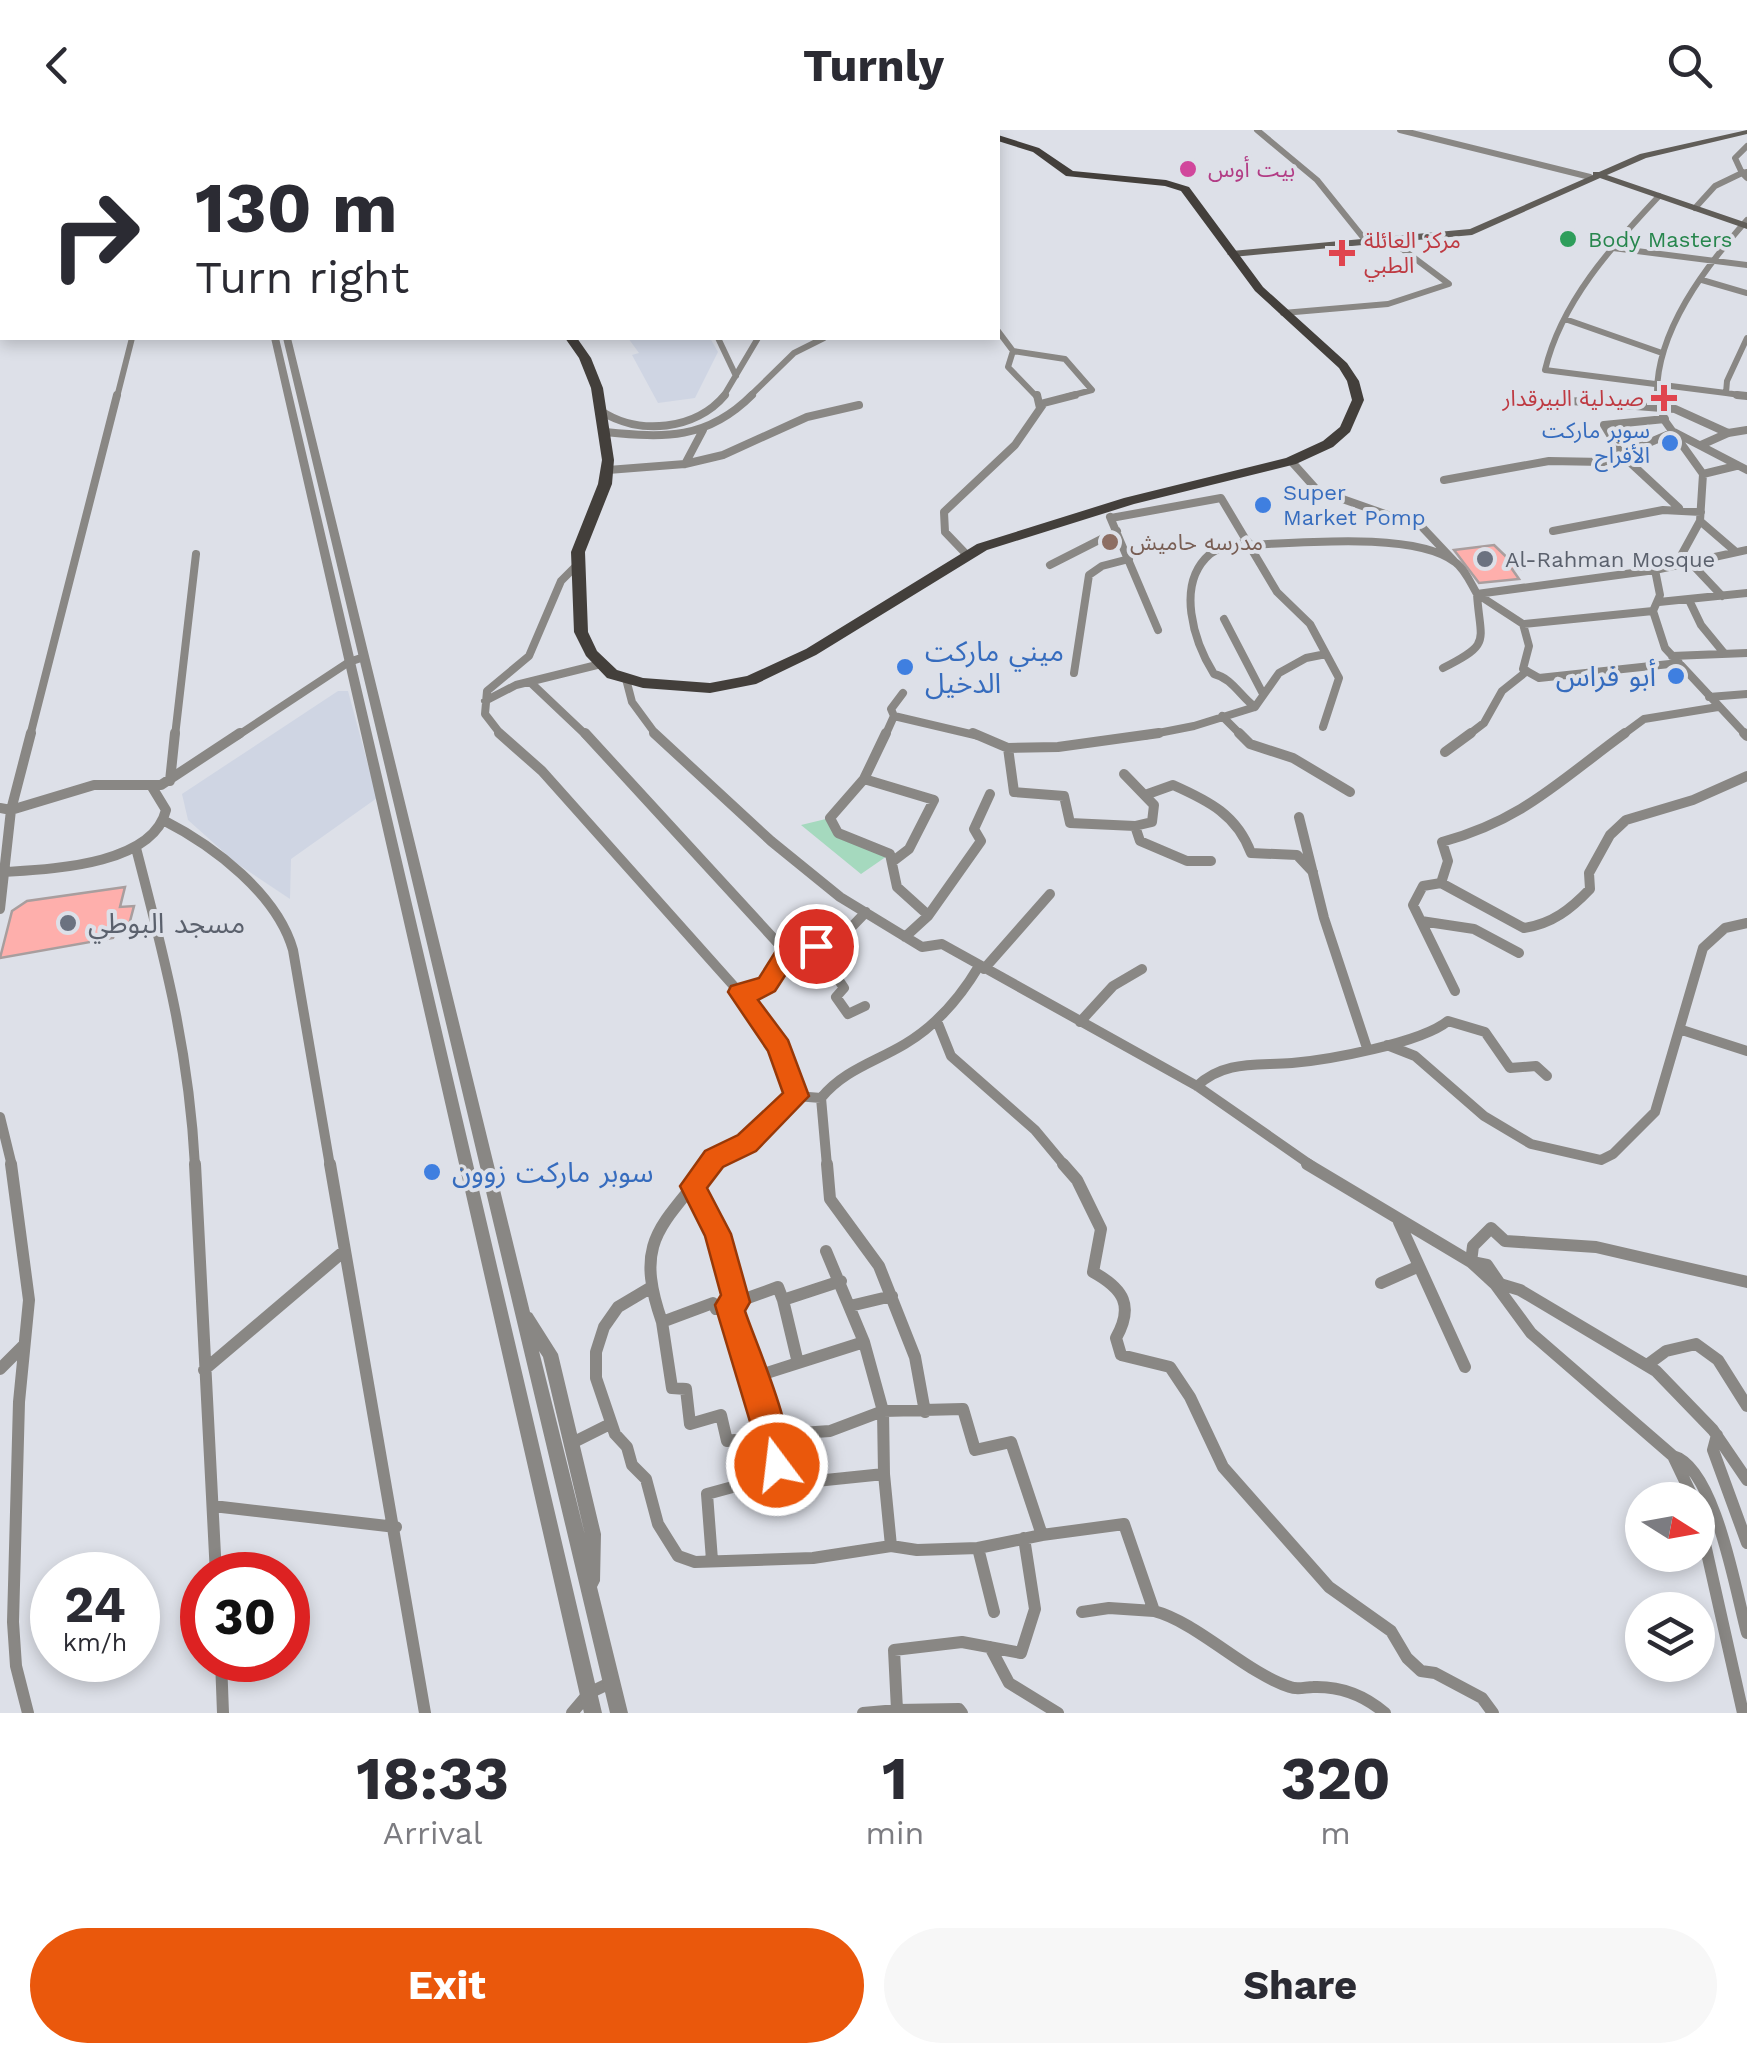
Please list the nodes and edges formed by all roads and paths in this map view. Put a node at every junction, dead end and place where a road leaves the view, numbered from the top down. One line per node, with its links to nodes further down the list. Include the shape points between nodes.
1 (1257, 130): 12 (street, via 1317,180)
2 (1400, 130): 7 (street)
3 (1747, 132): 7 (main road, via 1643,156)
4 (1000, 139): 14 (main road, via 1036,150 1070,174 1178,186)
5 (1747, 146): 6 (street, via 1735,158)
6 (1745, 174): 9 (street, via 1720,181)
7 (1593, 176): 8 (main road); 11 (main road, via 1472,232)
8 (1659, 196): 9 (main road); 13 (street)
9 (1695, 208): 10 (main road)
10 (1745, 224): 15 (street)
11 (1389, 239): 12 (main road); 19 (street, via 1449,284 1363,309)
12 (1366, 241): 14 (main road)
13 (1612, 248): 15 (street); 20 (street)
14 (1232, 254): 19 (main road)
15 (1714, 262): 16 (street); 17 (street)
16 (1747, 265)
17 (1702, 280): 18 (street); 31 (street)
18 (1747, 293)
19 (1283, 313): 53 (main road, via 1343,366 1358,400 1346,429)
20 (1566, 319): 31 (street); 33 (street, via 1550,341 1544,370)
21 (1000, 333): 30 (street)
22 (1747, 338): 32 (street)
23 (131, 340): 116 (street)
24 (276, 340): 87 (street)
25 (288, 340): 87 (street)
26 (572, 340): 43 (main road)
27 (719, 340): 34 (street)
28 (757, 340): 34 (street)
29 (819, 340): 46 (street, via 794,351 727,418)
30 (1013, 351): 42 (street, via 1008,367 1036,392); 42 (street, via 1066,359 1092,390)
31 (1662, 352): 35 (street)
32 (1743, 353): 36 (street)
33 (1574, 374): 35 (street); 38 (street)
34 (736, 376): 44 (street)
35 (1655, 384): 36 (street); 41 (street)
36 (1726, 393): 37 (street)
37 (1747, 396)
38 (1578, 399): 39 (street); 41 (street)
39 (1558, 400)
40 (859, 405): 54 (street, via 807,417 737,450)
41 (1658, 407): 45 (street); 47 (street)
42 (1040, 408): 68 (street, via 1015,446 944,512 945,532)
43 (602, 411): 44 (street, via 646,426); 48 (main road)
44 (705, 418): 46 (street)
45 (1665, 419): 49 (street); 52 (street, via 1604,425)
46 (703, 429): 48 (street); 54 (street)
47 (1738, 431): 50 (street); 51 (street)
48 (605, 432): 56 (main road)
49 (1674, 432): 51 (street); 52 (street); 57 (street)
50 (1747, 440)
51 (1701, 445): 55 (street)
52 (1622, 455): 58 (street); 59 (street)
53 (1291, 461): 60 (main road); 71 (street, via 1329,496 1413,519)
54 (685, 464): 56 (street)
55 (1742, 468): 57 (street)
56 (608, 470): 74 (main road)
57 (1703, 474): 61 (street)
58 (1444, 480)
59 (1679, 508): 61 (street); 63 (street)
60 (1107, 514): 62 (street); 64 (street, via 1214,496); 68 (main road, via 1040,527)
61 (1700, 516): 66 (street); 72 (street)
62 (1117, 531): 69 (street); 73 (street)
63 (1552, 531)
64 (1248, 544): 71 (street, via 1359,542); 86 (street); 100 (street, via 1207,556 1188,605 1214,674 1226,677)
65 (1747, 550): 66 (street)
66 (1736, 552): 70 (street)
67 (196, 554): 111 (street)
68 (967, 554): 93 (main road, via 828,642 751,680 710,688)
69 (1129, 559): 83 (street); 92 (street, via 1089,575)
70 (1689, 561): 72 (street); 78 (street)
71 (1454, 562): 76 (street)
72 (1678, 563): 75 (street)
73 (1050, 565)
74 (576, 566): 89 (main road, via 581,632); 99 (street, via 565,573 526,662 486,691)
75 (1655, 570): 76 (street); 80 (street)
76 (1477, 594): 82 (street); 90 (street, via 1484,632 1473,654)
77 (1747, 594): 78 (street)
78 (1722, 596): 79 (street)
79 (1689, 600): 80 (street); 84 (street)
80 (1656, 606): 82 (street); 88 (street, via 1661,640)
81 (1224, 619): 95 (street)
82 (1522, 624): 91 (street, via 1530,646)
83 (1158, 630)
84 (1724, 653): 85 (street); 88 (street)
85 (1747, 653)
86 (1326, 654): 95 (street, via 1289,666); 104 (street, via 1339,678)
87 (357, 660): 111 (street); 166 (street); 207 (street)
88 (1675, 660): 91 (street, via 1539,678); 98 (street)
89 (601, 664): 93 (main road); 94 (street)
90 (1443, 668)
91 (1527, 671): 107 (street, via 1502,691 1484,723)
92 (1074, 672)
93 (626, 680): 128 (street, via 650,729 771,842)
94 (530, 682): 99 (street); 134 (street)
95 (1262, 692): 100 (street)
96 (902, 693): 102 (street, via 891,709)
97 (1747, 694): 98 (street)
98 (1709, 697): 101 (street)
99 (485, 701): 139 (street, via 500,734 542,771)
100 (1255, 707): 103 (street)
101 (1718, 707): 105 (street); 125 (street, via 1644,719 1537,802 1486,830 1442,842 1448,861)
102 (894, 716): 106 (street, via 964,729); 110 (street)
103 (1222, 716): 106 (street, via 1154,734); 113 (street, via 1250,744 1293,758)
104 (1323, 727)
105 (1747, 736)
106 (1008, 748): 119 (street, via 1014,792 1064,796 1070,824)
107 (1445, 752)
108 (1124, 774): 115 (street)
109 (1747, 776): 125 (street, via 1626,820 1588,873 1590,889 1545,923 1524,928)
110 (864, 779): 122 (street, via 830,818 838,833 878,847); 122 (street, via 934,800 909,849)
111 (170, 782): 112 (street)
112 (152, 787): 116 (street, via 94,785); 118 (street)
113 (1350, 792)
114 (990, 794): 129 (street, via 974,829 981,840)
115 (1145, 794): 119 (street, via 1154,805 1152,822); 124 (street, via 1173,785 1224,808 1251,852 1298,854)
116 (5, 809): 123 (street)
117 (1300, 816): 124 (street)
118 (163, 820): 120 (street); 155 (street, via 189,832 284,922)
119 (1135, 826): 121 (street, via 1140,841 1188,861)
120 (136, 848): 123 (street, via 79,865); 174 (street, via 188,1061)
121 (1211, 861)
122 (892, 862): 129 (street, via 897,887)
123 (4, 872): 127 (street)
124 (1314, 873): 145 (street)
125 (1441, 883): 130 (street, via 1423,886 1414,897)
126 (1050, 894): 136 (street)
127 (0, 909)
128 (866, 912): 132 (street); 133 (street, via 841,938)
129 (928, 916): 132 (street)
130 (1421, 921): 135 (street, via 1474,929); 138 (street)
131 (1747, 923): 143 (street, via 1725,928 1703,948)
132 (905, 937): 136 (street, via 922,947 942,944)
133 (816, 946): 134 (street); 140 (street, via 844,988 836,996 848,1014)
134 (787, 953): 139 (street, via 767,985)
135 (1519, 953)
136 (982, 967): 141 (street); 142 (street)
137 (1142, 969): 142 (street, via 1113,986)
138 (1455, 991)
139 (740, 992): 149 (street, via 779,1047)
140 (865, 1006)
141 (937, 1021): 150 (street, via 840,1078); 219 (street, via 950,1056 1035,1130 1095,1210 1102,1229 1093,1272 1124,1293 1127,1304 1128,1320 1116,1338 1121,1355 1170,1367 1223,1467 1329,1588 1391,1631 1422,1671 1482,1698)
142 (1080, 1022): 148 (street)
143 (1682, 1030): 144 (street, via 1655,1112 1601,1160 1531,1144 1484,1116 1415,1056); 146 (street)
144 (1387, 1045): 145 (street); 147 (street, via 1448,1020 1485,1032 1510,1068 1536,1066)
145 (1367, 1048): 148 (street, via 1290,1063 1250,1061)
146 (1747, 1051)
147 (1547, 1076)
148 (1197, 1086): 153 (street)
149 (796, 1096): 150 (street); 152 (street, via 747,1143 714,1159)
150 (821, 1098): 162 (street, via 830,1199 879,1266)
151 (0, 1116): 169 (street, via 27,1264)
152 (693, 1186): 161 (street, via 656,1235); 164 (street, via 718,1234)
153 (1399, 1220): 156 (street); 157 (street)
154 (826, 1251): 158 (street)
155 (343, 1252): 174 (street); 190 (street)
156 (1471, 1262): 159 (street, via 1473,1246 1490,1228 1504,1241 1580,1244); 171 (street); 183 (street, via 1531,1332)
157 (1417, 1266): 160 (street); 172 (street)
158 (841, 1281): 163 (street); 165 (street)
159 (1747, 1282)
160 (1380, 1283)
161 (650, 1288): 167 (street); 179 (street, via 618,1306 596,1352)
162 (892, 1296): 165 (street); 178 (street, via 915,1357)
163 (783, 1300): 164 (street, via 778,1287); 170 (street)
164 (732, 1303): 167 (street); 175 (street)
165 (850, 1306): 168 (street)
166 (522, 1312): 182 (street, via 550,1354); 199 (street)
167 (662, 1322): 185 (street, via 672,1388 686,1388 690,1424 721,1414 727,1441 735,1440)
168 (864, 1342): 170 (street); 177 (street)
169 (25, 1344): 173 (street); 209 (street, via 13,1622)
170 (798, 1363): 175 (street)
171 (1648, 1364): 176 (street, via 1696,1340 1719,1361); 181 (street)
172 (1465, 1367)
173 (0, 1369)
174 (204, 1370): 189 (street)
175 (754, 1377): 180 (street)
176 (1747, 1406)
177 (883, 1411): 178 (street); 180 (street, via 830,1431); 186 (street)
178 (924, 1412): 191 (street, via 963,1408 975,1450 1011,1442)
179 (610, 1424): 182 (street); 197 (street, via 646,1479 658,1524 678,1556)
180 (772, 1435): 184 (street)
181 (1716, 1435): 187 (street); 193 (street, via 1713,1450)
182 (572, 1442): 199 (street, via 593,1534)
183 (1673, 1456): 188 (street); 203 (street, via 1693,1468 1704,1493)
184 (777, 1465): 185 (street); 186 (street, via 816,1481)
185 (738, 1472): 197 (street, via 740,1485 708,1494)
186 (884, 1474): 194 (street)
187 (1747, 1480)
188 (1685, 1482)
189 (212, 1506): 190 (street); 196 (street)
190 (396, 1527): 211 (street)
191 (1042, 1535): 192 (street); 200 (street, via 1124,1524)
192 (1024, 1538): 195 (street); 204 (street, via 1035,1609 1021,1654)
193 (1747, 1543)
194 (891, 1546): 195 (street); 197 (street, via 813,1558)
195 (978, 1548): 201 (street)
196 (215, 1552)
197 (712, 1560)
198 (1711, 1572): 220 (street)
199 (591, 1596): 206 (street)
200 (1154, 1611): 202 (street); 218 (street, via 1174,1616 1292,1689 1319,1683 1361,1692)
201 (994, 1612)
202 (1082, 1612)
203 (1747, 1633)
204 (990, 1647): 208 (street, via 962,1642 894,1650); 217 (street, via 1009,1683)
205 (222, 1682): 210 (street)
206 (612, 1682): 207 (street); 214 (street)
207 (588, 1693): 212 (street); 213 (street)
208 (897, 1710): 215 (street); 216 (street, via 941,1707)
209 (28, 1713)
210 (223, 1713)
211 (425, 1713)
212 (572, 1713)
213 (593, 1713)
214 (619, 1713)
215 (863, 1713)
216 (962, 1713)
217 (1058, 1713)
218 (1386, 1713)
219 (1493, 1713)
220 (1743, 1713)

